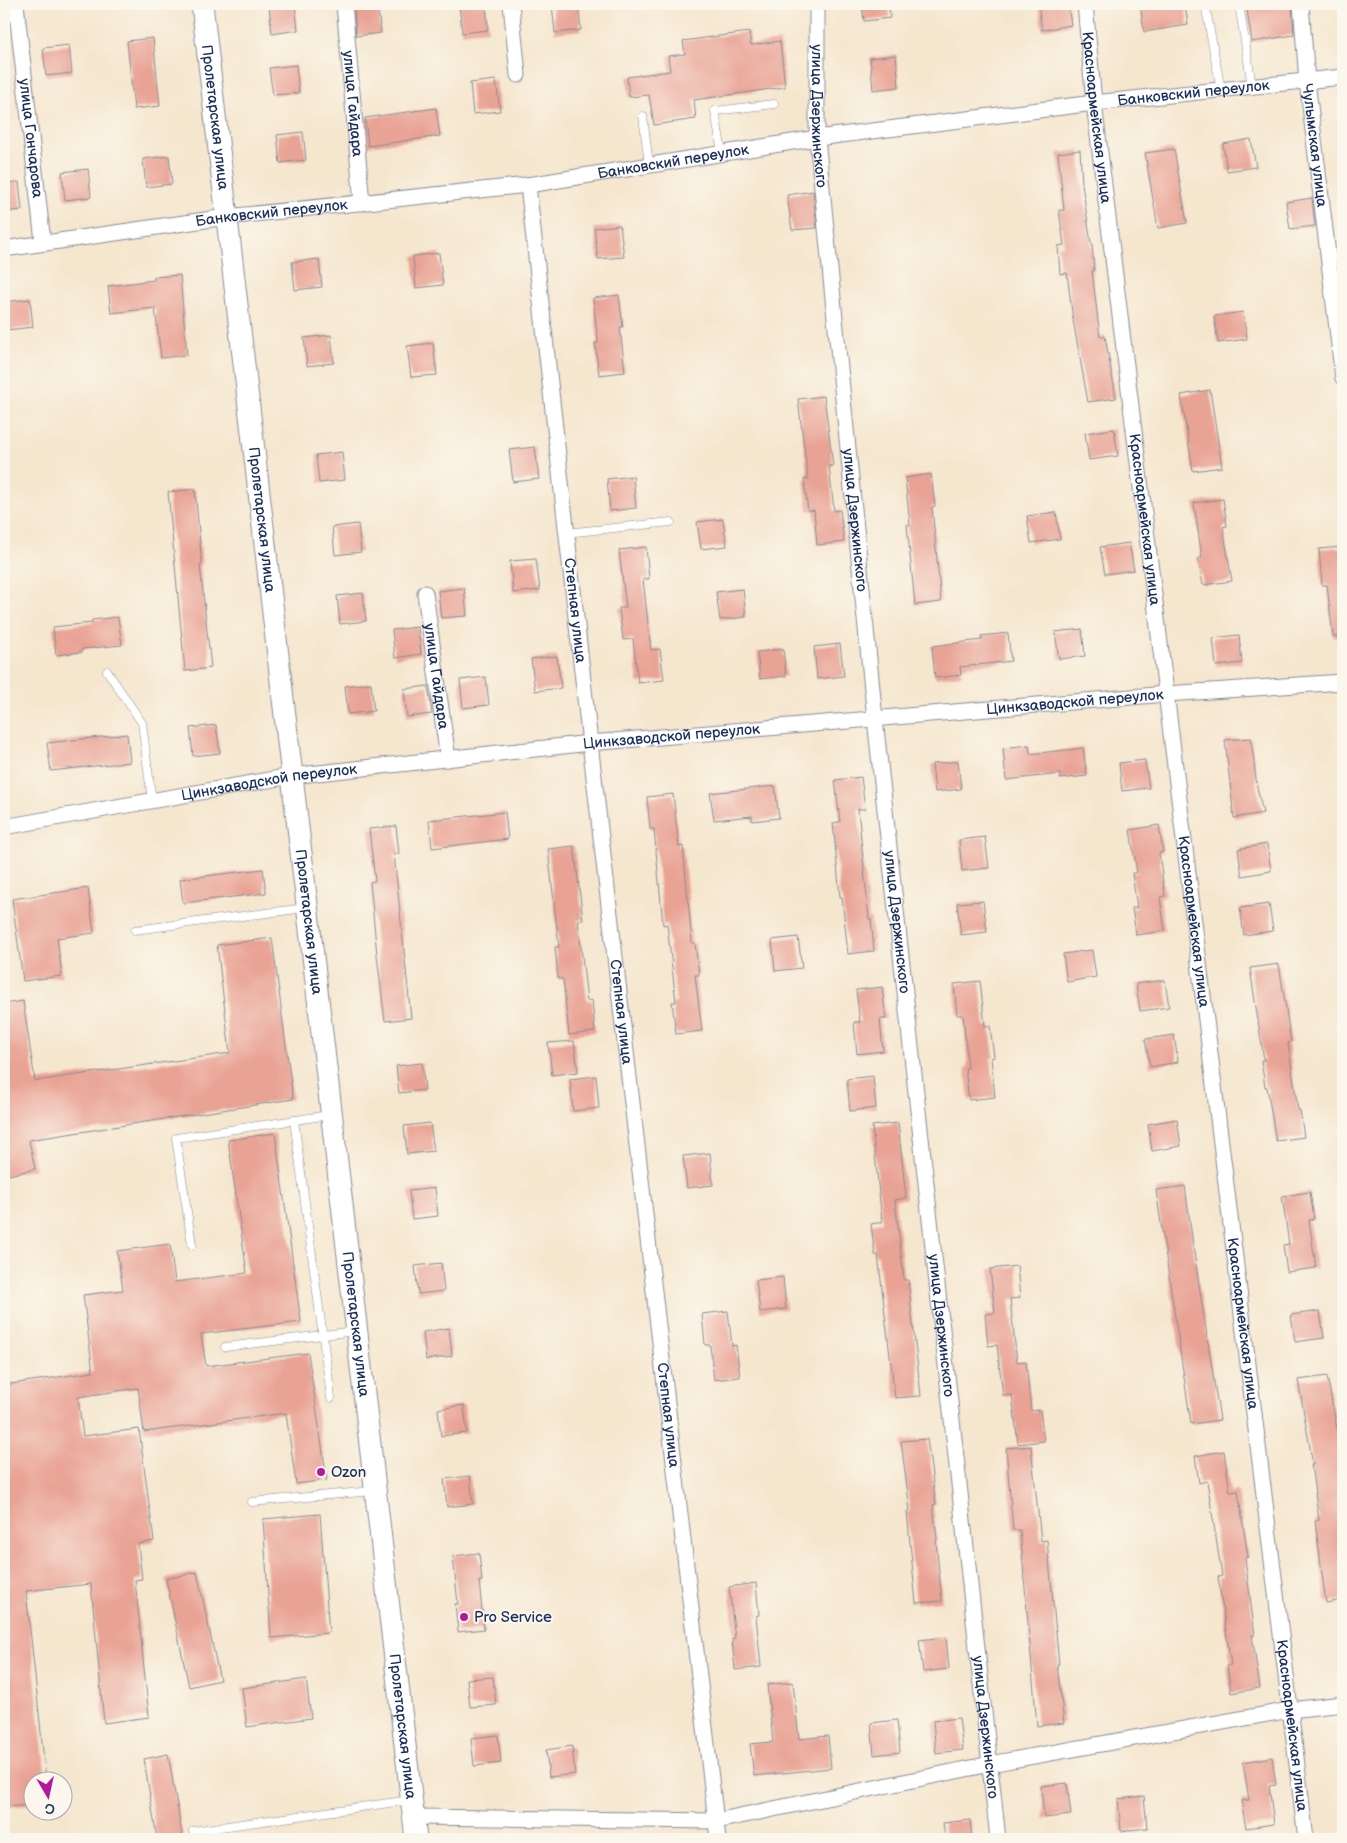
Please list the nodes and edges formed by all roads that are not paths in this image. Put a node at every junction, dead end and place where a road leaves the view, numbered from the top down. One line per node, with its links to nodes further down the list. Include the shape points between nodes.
1 (16, 4): 24 (street, улица Гончарова)
2 (202, 4): 23 (main road, Пролетарская улица)
3 (344, 4): 22 (street, улица Гайдара)
4 (512, 4): 10 (street)
5 (817, 4): 18 (street, улица Дзержинского)
6 (1085, 4): 15 (street, Красноармейская улица)
7 (1206, 4): 14 (lane)
8 (1239, 4): 13 (lane)
9 (1301, 4): 12 (street, Чулымская улица)
10 (518, 75)
11 (1343, 77): 12 (street, Банковский переулок)
12 (1307, 81): 13 (street, Банковский переулок); 26 (street, Чулымская улица)
13 (1252, 86): 14 (street, Банковский переулок)
14 (1221, 90): 15 (street, Банковский переулок)
15 (1094, 103): 18 (street, Банковский переулок); 32 (street, Красноармейская улица)
16 (774, 104): 19 (lane, via 715,112)
17 (643, 116): 20 (lane)
18 (817, 138): 19 (street, Банковский переулок); 33 (street, улица Дзержинского)
19 (722, 153): 20 (street, Банковский переулок)
20 (649, 165): 21 (street, Банковский переулок)
21 (528, 185): 22 (street, Банковский переулок); 28 (street, Степная улица)
22 (362, 203): 23 (street, Банковский переулок)
23 (226, 217): 24 (street, Банковский переулок); 36 (main road, Пролетарская улица)
24 (43, 242): 25 (street, Банковский переулок)
25 (4, 249)
26 (1343, 378)
27 (671, 522): 28 (lane)
28 (566, 533): 34 (street, Степная улица)
29 (425, 593): 35 (street, улица Гайдара)
30 (107, 671): 37 (lane, via 142,724)
31 (1343, 682): 32 (street, Цинкзаводской переулок)
32 (1166, 694): 33 (street, Цинкзаводской переулок); 51 (street, Красноармейская улица)
33 (875, 719): 34 (street, Цинкзаводской переулок); 52 (street, улица Дзержинского)
34 (590, 743): 35 (street, Цинкзаводской переулок); 54 (street, Степная улица)
35 (448, 759): 36 (street, Цинкзаводской переулок)
36 (292, 776): 37 (street, Цинкзаводской переулок); 39 (main road, Пролетарская улица)
37 (152, 801): 38 (street, Цинкзаводской переулок)
38 (4, 827)
39 (307, 908): 40 (lane); 41 (main road, Пролетарская улица)
40 (135, 930)
41 (331, 1115): 42 (lane); 44 (main road, Пролетарская улица)
42 (294, 1120): 43 (lane, via 176,1138); 45 (lane)
43 (192, 1245)
44 (356, 1331): 45 (lane); 48 (main road, Пролетарская улица)
45 (323, 1335): 46 (lane); 47 (lane)
46 (225, 1347)
47 (331, 1398)
48 (376, 1491): 49 (lane); 53 (main road, Пролетарская улица)
49 (252, 1502)
50 (1343, 1704): 51 (street)
51 (1290, 1710): 52 (street); 59 (street, Красноармейская улица)
52 (990, 1764): 54 (street); 58 (street, улица Дзержинского)
53 (413, 1808): 54 (street); 55 (lane); 56 (main road, Пролетарская улица)
54 (716, 1821): 57 (street, Степная улица)
55 (193, 1831)
56 (416, 1839)
57 (718, 1839)
58 (998, 1839)
59 (1306, 1839)

